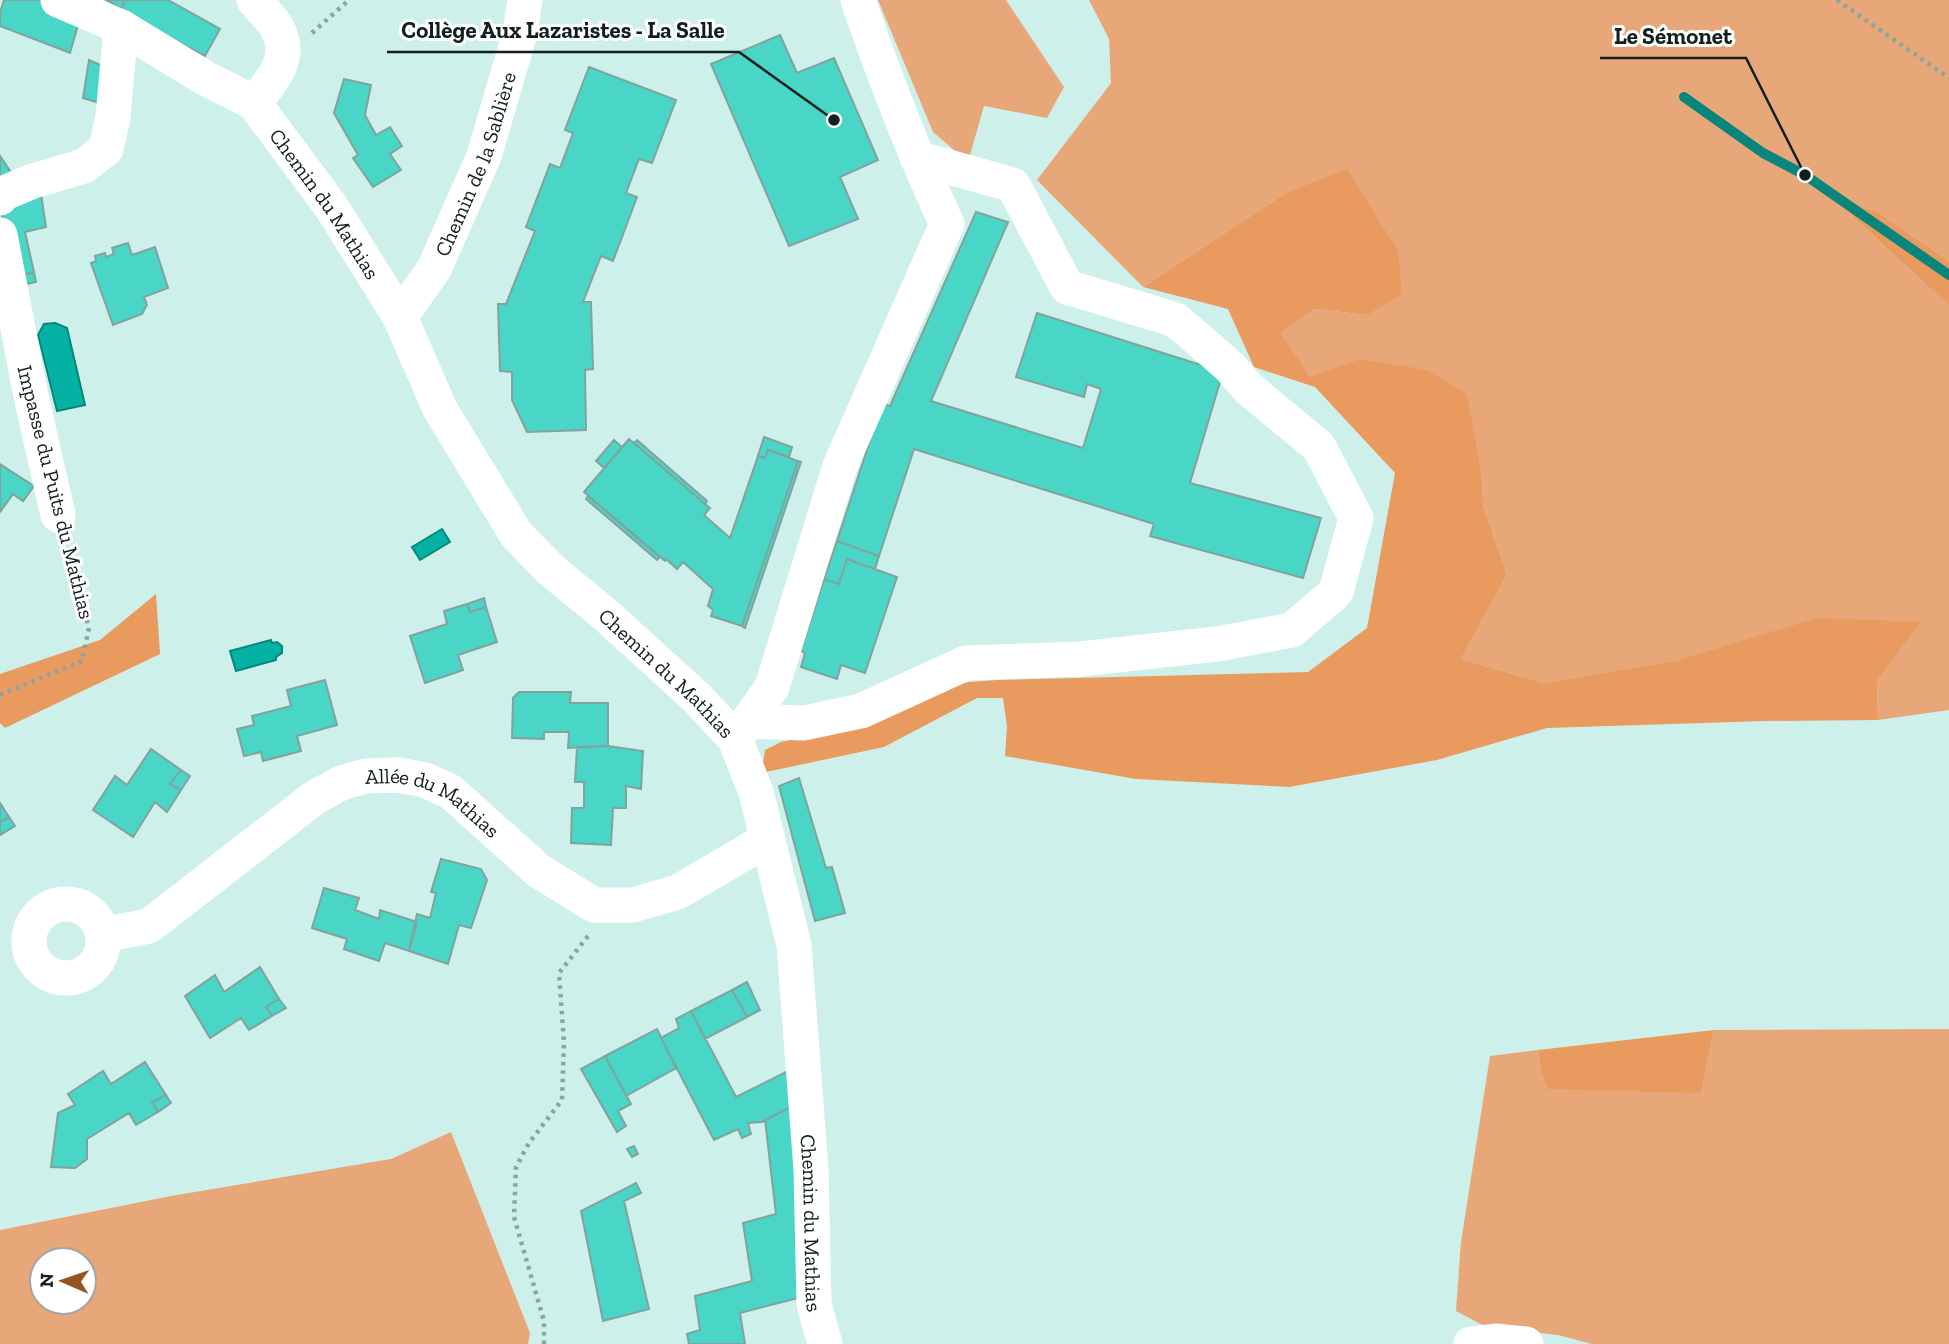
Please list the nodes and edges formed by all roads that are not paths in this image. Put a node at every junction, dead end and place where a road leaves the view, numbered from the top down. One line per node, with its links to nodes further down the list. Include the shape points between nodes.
1 (58, 0): 5 (street, Chemin du Mathias)
2 (254, 0): 6 (street, via 278,30 284,55 277,74)
3 (524, 0): 10 (street, Chemin de la Sablière, via 520,33 484,156 434,269)
4 (858, 0): 7 (street)
5 (121, 27): 6 (street, Chemin du Mathias); 8 (street, via 106,149 84,166 33,181)
6 (254, 103): 10 (street, Chemin du Mathias, via 332,208)
7 (917, 158): 12 (street, via 947,224 840,466 772,687); 12 (street, via 1013,186 1067,286 1177,320 1319,447 1356,518 1336,592 1292,630 1217,644 1080,659 966,663 861,710)
8 (0, 198)
9 (0, 235): 11 (street, Impasse du Puits du Mathias)
10 (400, 317): 12 (street, Chemin du Mathias, via 440,409 516,534 697,698)
11 (58, 515)
12 (741, 730): 13 (street, Chemin du Mathias)
13 (768, 839): 14 (street, Allée du Mathias, via 678,892 633,905 594,905 539,871 451,792 425,780 366,776 341,783 314,799 149,926); 15 (street, Chemin du Mathias, via 794,945 811,1170 814,1304)
14 (103, 934)
15 (825, 1344)
16 (1471, 1344): 17 (street)
17 (1526, 1344)

